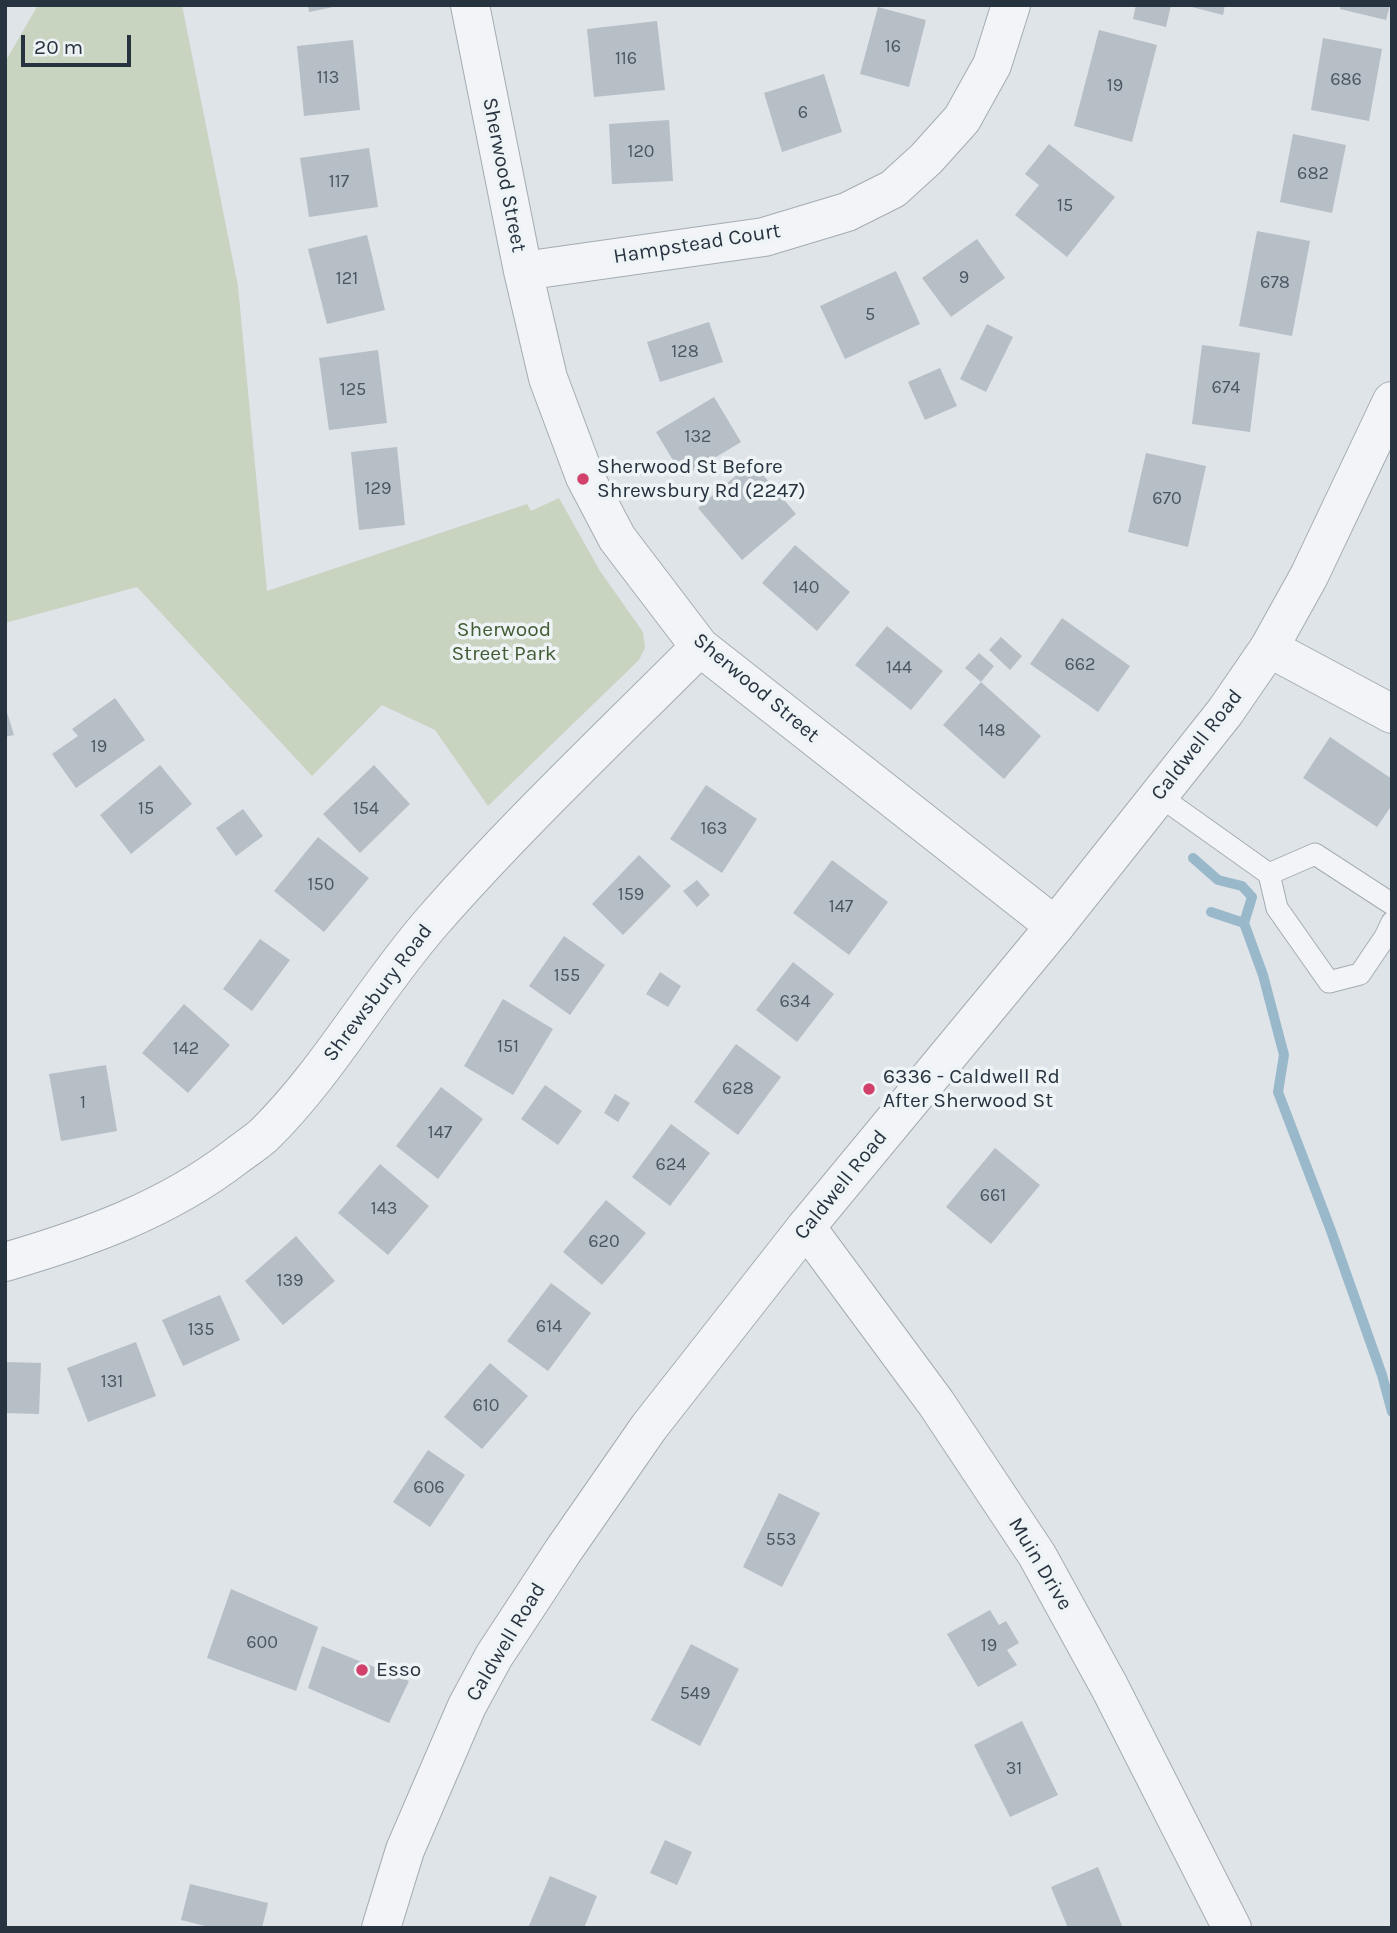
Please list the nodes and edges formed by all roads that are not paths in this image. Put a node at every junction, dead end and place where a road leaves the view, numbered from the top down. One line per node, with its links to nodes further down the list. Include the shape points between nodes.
1 (470, 5): 3 (street, Sherwood Street)
2 (1011, 5): 3 (street, Hampstead Court, via 992,65 962,119 893,189 847,212 764,237)
3 (523, 271): 5 (street, Sherwood Street, via 548,378 584,477 617,538)
4 (1392, 401): 6 (street, Caldwell Road, via 1309,576)
5 (700, 647): 12 (street, Sherwood Street); 14 (street, Shrewsbury Road, via 437,916 300,1094 262,1136 210,1176 141,1214)
6 (1269, 648): 7 (street); 8 (street, Caldwell Road)
7 (1392, 713)
8 (1158, 795): 9 (lane); 12 (street, Caldwell Road)
9 (1269, 874): 10 (lane, via 1315,854); 11 (lane, via 1277,908 1329,982 1360,974)
10 (1392, 904)
11 (1392, 922)
12 (1055, 926): 13 (street, Caldwell Road)
13 (806, 1227): 15 (street, Caldwell Road, via 649,1427 494,1656 429,1790); 16 (street, Muin Drive, via 936,1403 1037,1555 1110,1686)
14 (5, 1262)
15 (381, 1928)
16 (1232, 1928)

